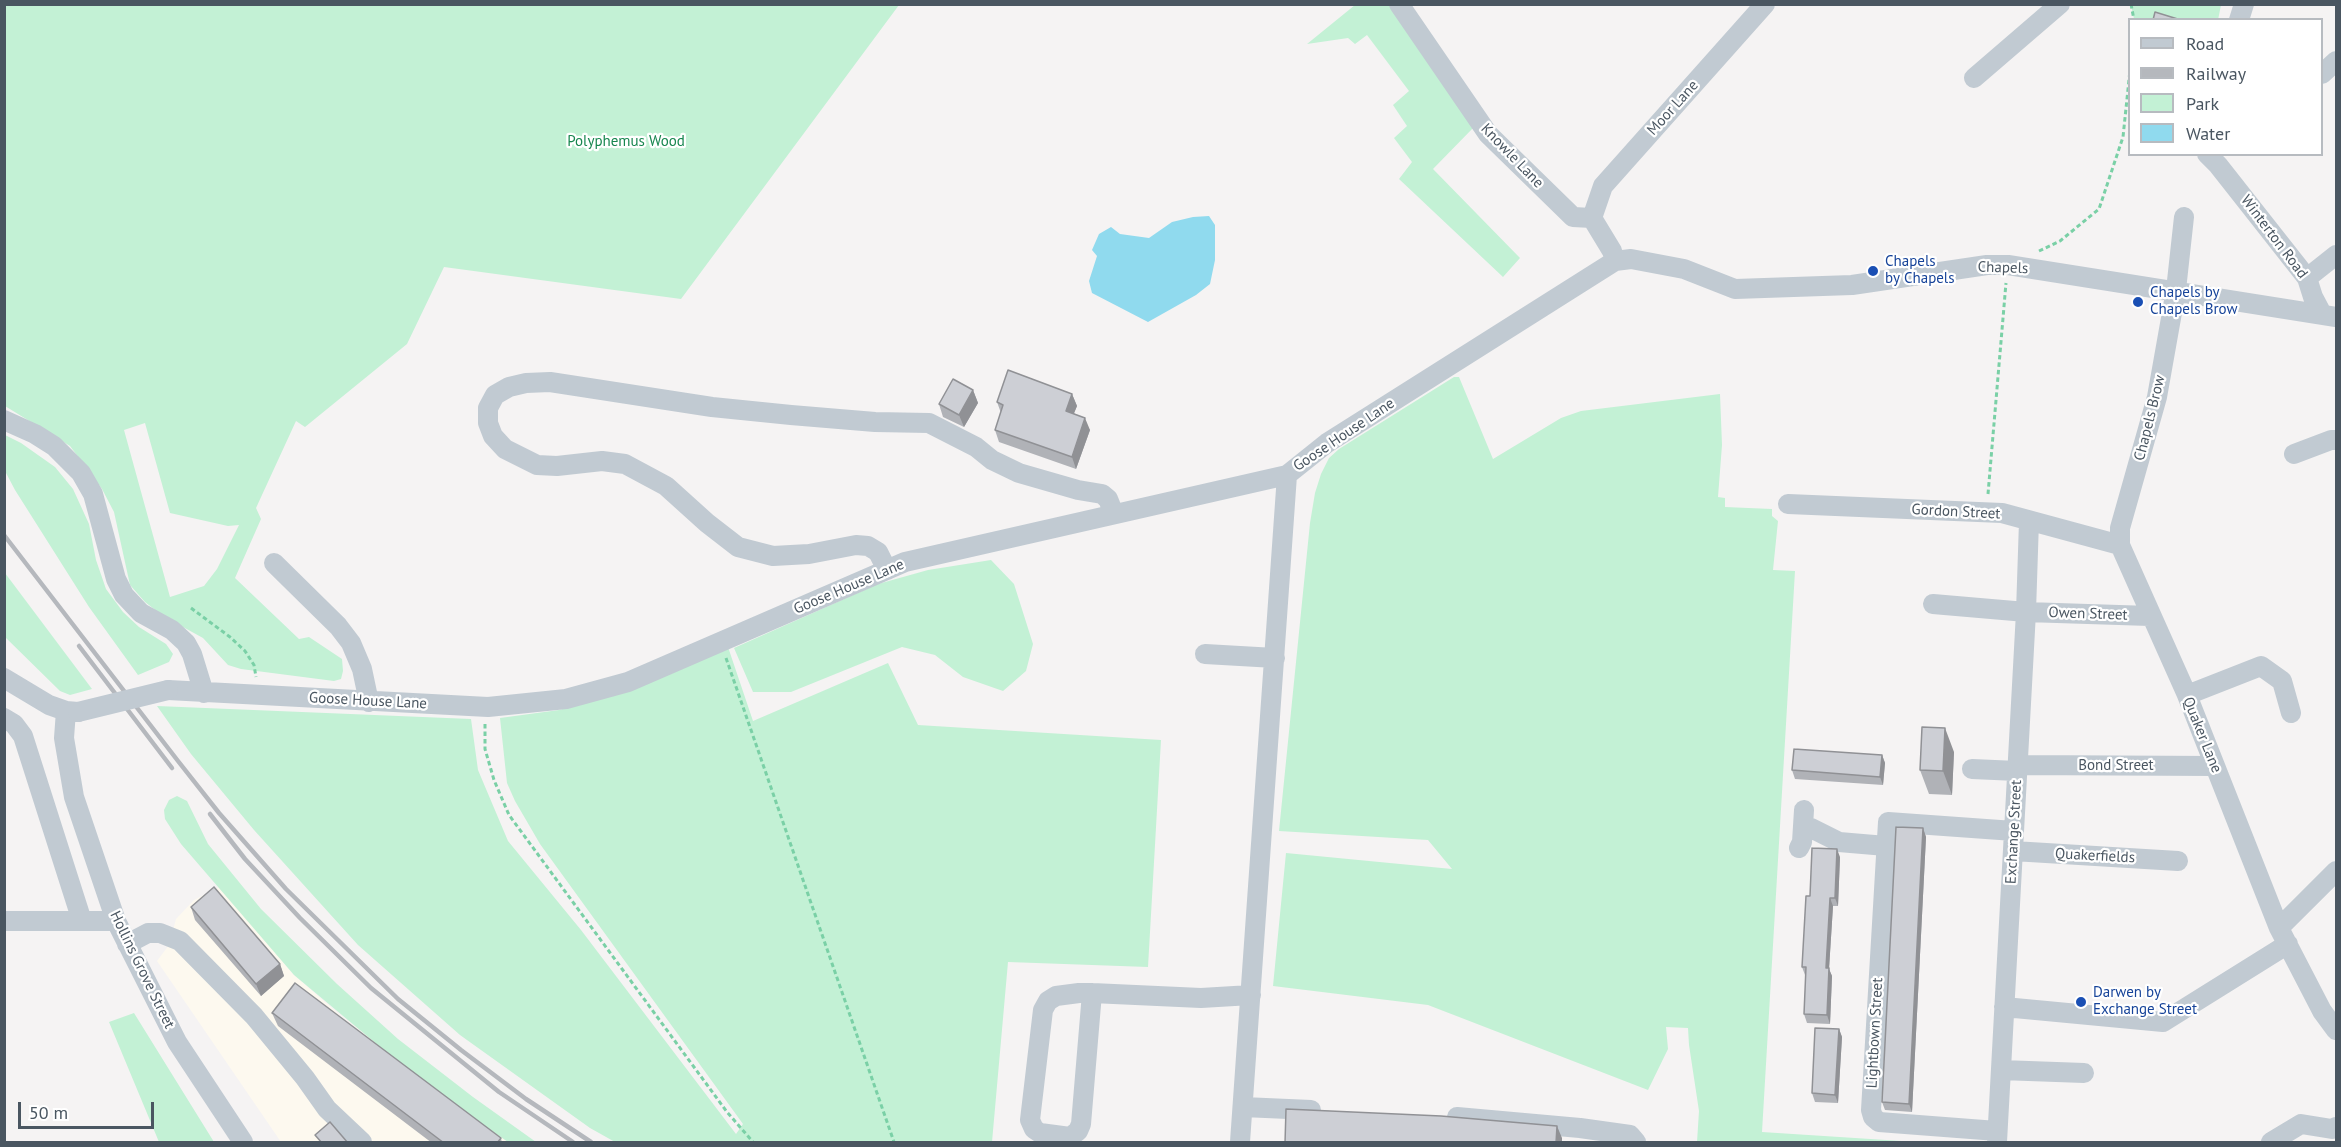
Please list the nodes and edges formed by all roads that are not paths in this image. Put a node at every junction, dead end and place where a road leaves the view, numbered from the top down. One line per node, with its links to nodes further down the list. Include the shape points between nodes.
1 (1399, 4): 9 (street, Knowle Lane, via 1488,134 1574,217)
2 (1765, 4): 9 (street, Moor Lane, via 1603,186)
3 (2060, 4): 6 (street)
4 (2337, 61): 5 (street)
5 (2323, 73)
6 (1974, 78)
7 (2218, 158): 12 (street, Winterton Road)
8 (2184, 217): 13 (street, Chapels Brow)
9 (1592, 218): 11 (street)
10 (2337, 255): 12 (street)
11 (1615, 261): 13 (street, Chapels, via 1631,259 1684,269 1735,289 1852,285 2008,265); 18 (street, Goose House Lane, via 1327,443)
12 (2307, 278): 14 (street, Winterton Road, via 2313,297)
13 (2176, 291): 14 (street, Chapels); 22 (street, Chapels Brow, via 2157,397 2120,528)
14 (2329, 316)
15 (4, 420): 31 (street, via 54,446 81,473 93,494 124,595 141,613 172,630 186,643)
16 (2337, 440): 17 (street)
17 (2294, 454)
18 (1287, 475): 20 (street, Goose House Lane); 29 (street)
19 (1788, 504): 21 (street, Gordon Street, via 2002,513)
20 (1114, 514): 24 (street, Goose House Lane, via 905,562); 24 (street, via 1102,494 1019,473 929,423 791,416 550,382 509,387 495,395 488,408 493,436 506,448 537,465 602,461 625,465 666,486 738,547 773,556 868,546 878,552)
21 (2029, 522): 22 (street, Gordon Street); 26 (street, Exchange Street)
22 (2120, 545): 27 (street, Quaker Lane)
23 (274, 562): 33 (street, via 351,643)
24 (887, 570): 33 (street, Goose House Lane, via 628,682 566,699 484,707)
25 (1933, 604): 26 (street, Owen Street)
26 (2026, 612): 27 (street, Owen Street); 38 (street, Exchange Street)
27 (2150, 616): 32 (street, Quaker Lane)
28 (1205, 654): 29 (street)
29 (1275, 658): 52 (street)
30 (4, 678): 34 (street, via 49,705)
31 (204, 693): 33 (street, Goose House Lane); 34 (street, Goose House Lane, bridge, via 168,690)
32 (2187, 695): 35 (street, via 2262,666 2282,681); 37 (street, Quaker Lane)
33 (369, 702)
34 (72, 711): 48 (street, Hollins Grove Street, via 64,738 74,797)
35 (2292, 713)
36 (4, 718): 47 (street, via 22,736)
37 (2215, 766): 38 (street, Bond Street); 49 (street, Quaker Lane)
38 (2017, 768): 39 (street, Bond Street); 42 (street, Exchange Street)
39 (1972, 769)
40 (1888, 822): 42 (street, Quakerfields); 43 (street, Lightbown Street)
41 (1802, 829): 43 (street, via 1811,828 1839,842)
42 (2013, 841): 44 (street, Quakerfields); 53 (street, Exchange Street)
43 (1886, 846): 61 (street, Lightbown Street, via 1873,1117 1879,1122)
44 (2178, 861)
45 (2337, 871): 49 (street)
46 (4, 921): 47 (street)
47 (82, 921): 48 (street)
48 (116, 921): 50 (street, Hollins Grove Street)
49 (2283, 936): 53 (street, via 2163,1022); 54 (street, Quaker Lane, via 2322,1011)
50 (127, 944): 63 (street, Hollins Grove Street, via 177,1042); 64 (street, via 148,933 180,941 254,1016 327,1109)
51 (1092, 993): 51 (street, via 1056,996 1043,1010 1030,1120 1040,1133 1070,1137 1081,1124); 52 (street, via 1201,998)
52 (1251, 994): 57 (street)
53 (2004, 1007): 55 (street, Exchange Street)
54 (2337, 1030)
55 (2001, 1070): 56 (street); 61 (street, Exchange Street)
56 (2084, 1073)
57 (1243, 1107): 58 (street); 65 (street)
58 (1327, 1111)
59 (1434, 1116): 66 (street, via 1580,1128 1630,1135)
60 (2337, 1127): 62 (street, via 2301,1124)
61 (1997, 1137)
62 (2276, 1141)
63 (243, 1143)
64 (362, 1143)
65 (1240, 1143)
66 (1636, 1143)

